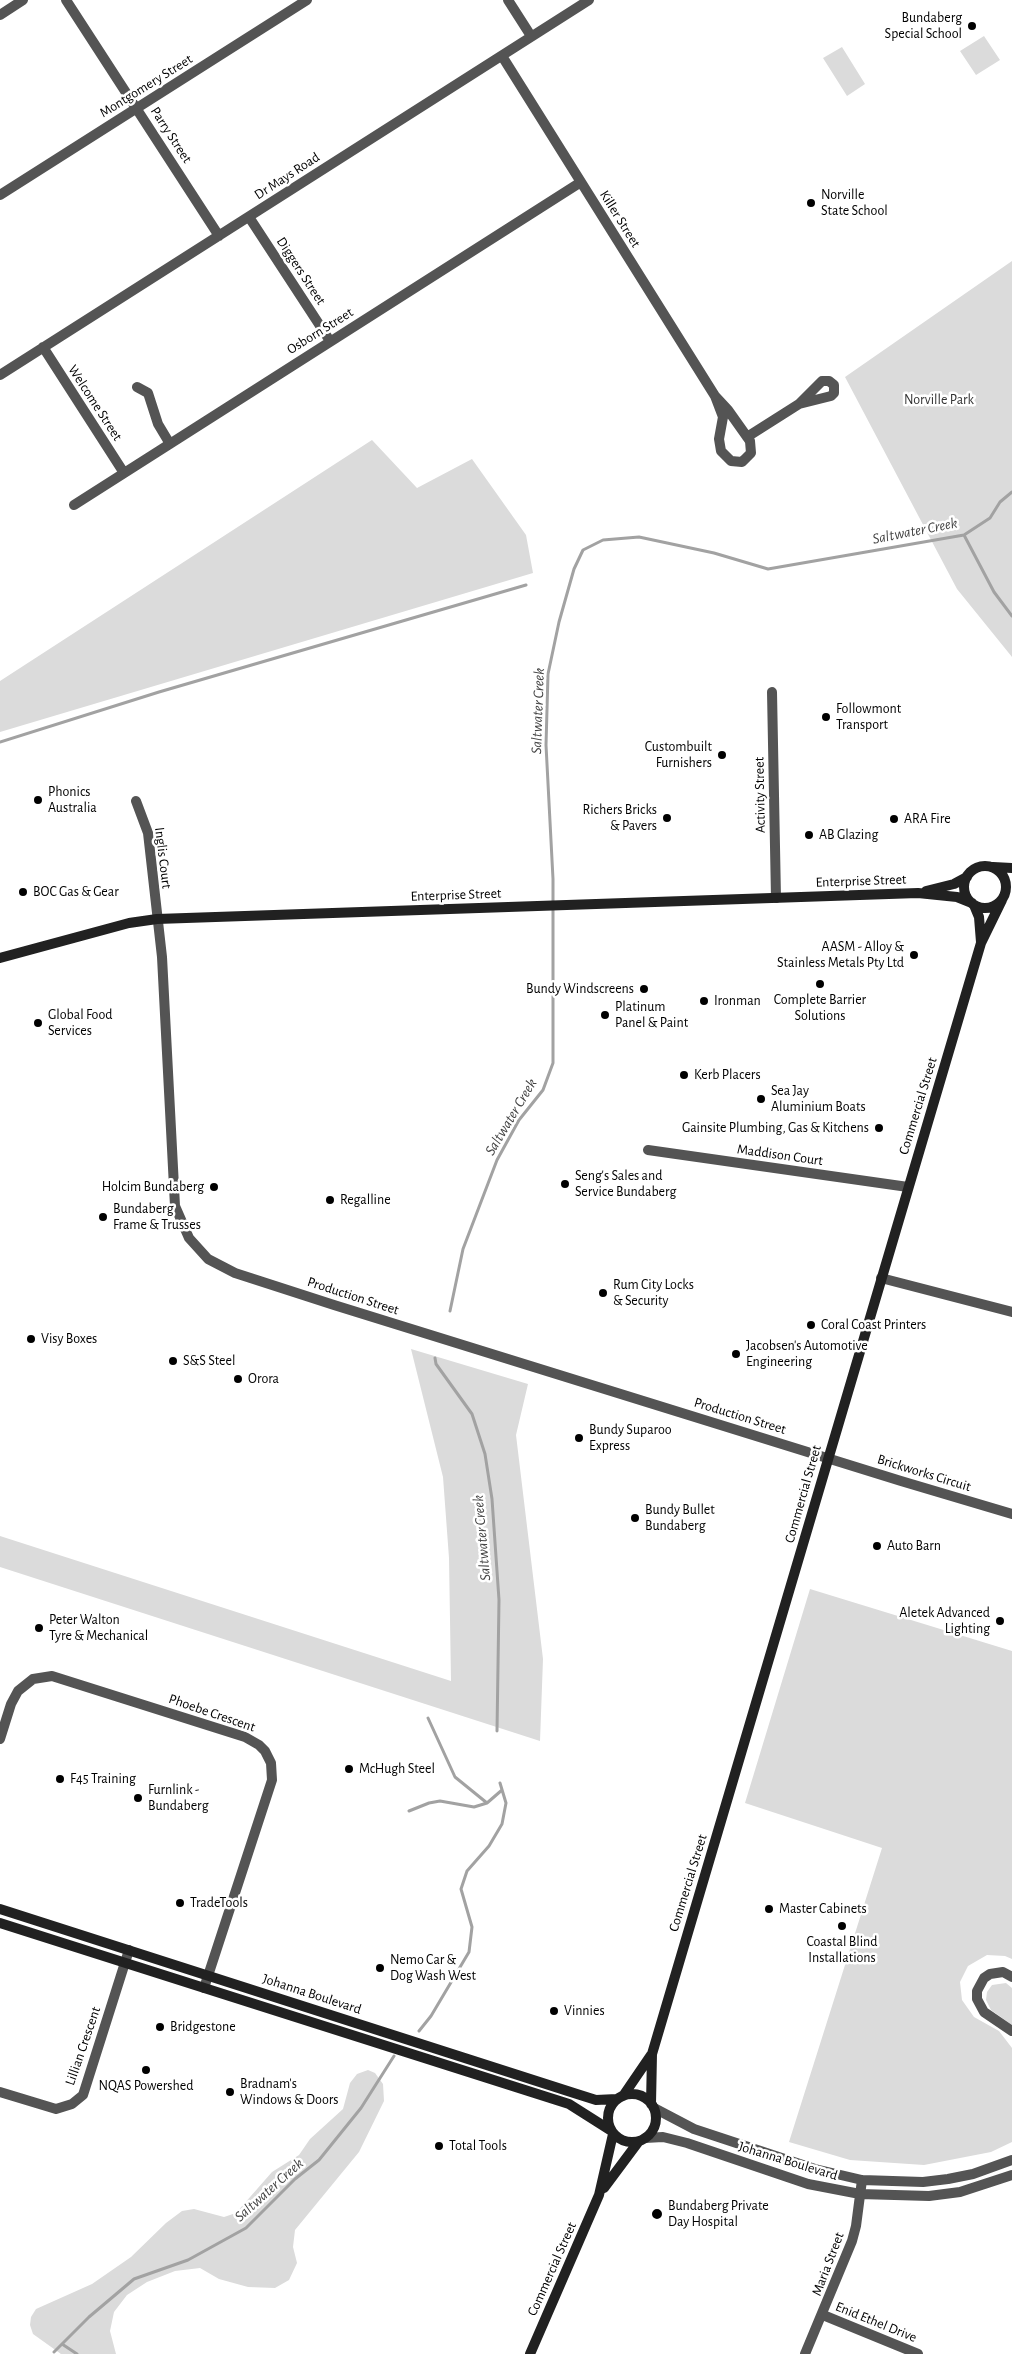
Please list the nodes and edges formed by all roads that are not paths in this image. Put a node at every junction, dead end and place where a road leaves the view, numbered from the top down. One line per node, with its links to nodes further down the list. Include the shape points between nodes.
1 (24, 0): 6 (street)
2 (66, 0): 9 (street, Parry Street)
3 (307, 0): 9 (street, Montgomery Street)
4 (508, 0): 7 (street)
5 (589, 0): 7 (street, Dr Mays Road)
6 (0, 15)
7 (531, 36): 8 (street, Dr Mays Road)
8 (502, 56): 10 (street, Killer Street); 12 (street, Dr Mays Road)
9 (137, 108): 11 (street, Montgomery Street); 13 (street, Parry Street)
10 (581, 182): 14 (street, Osborn Street); 18 (street, Killer Street)
11 (0, 195)
12 (249, 217): 13 (street, Dr Mays Road); 14 (street, Diggers Street)
13 (219, 236): 15 (street, Dr Mays Road)
14 (330, 341): 21 (street, Osborn Street)
15 (44, 347): 16 (street, Dr Mays Road); 22 (street, Welcome Street)
16 (0, 375)
17 (138, 387): 21 (street, via 148,392 158,424)
18 (715, 396): 20 (street); 20 (street, via 723,417 719,444 726,458 738,463 749,456 752,449)
19 (799, 404): 20 (street)
20 (747, 437)
21 (170, 444): 22 (street, Osborn Street)
22 (124, 473): 23 (street, Osborn Street)
23 (74, 505)
24 (772, 692): 31 (street, Activity Street)
25 (136, 801): 33 (street, Inglis Court, via 148,830)
26 (992, 867): 27 (street); 28 (street, via 978,867); 30 (street, via 1003,876)
27 (1012, 868)
28 (967, 877): 29 (street, Enterprise Street, via 954,884); 32 (street, via 965,891)
29 (918, 892): 31 (street, Enterprise Street); 32 (street, Enterprise Street, via 958,897)
30 (1006, 893): 32 (street, via 989,908); 34 (street, Commercial Street)
31 (776, 898): 33 (street, Enterprise Street)
32 (973, 904): 34 (street, Commercial Street, via 979,916)
33 (157, 919): 35 (street, Enterprise Street, via 129,922); 40 (street, Production Street, via 162,957 174,1206 188,1238 208,1259 234,1273)
34 (981, 942): 37 (street, Commercial Street)
35 (0, 958)
36 (648, 1150): 37 (street, Maddison Court)
37 (908, 1186): 38 (street, Commercial Street)
38 (881, 1278): 39 (street); 40 (street, Commercial Street)
39 (1012, 1312)
40 (828, 1458): 41 (street, Brickworks Circuit); 51 (street, Commercial Street)
41 (1012, 1514)
42 (0, 1738): 47 (street, Phoebe Crescent, via 18,1691 33,1679 52,1676 245,1737 265,1751 271,1763 272,1780)
43 (0, 1909): 45 (street, Johanna Boulevard)
44 (0, 1923): 46 (street, Johanna Boulevard)
45 (129, 1950): 46 (street, Lillian Crescent); 47 (street, Johanna Boulevard)
46 (125, 1963): 49 (street, Johanna Boulevard); 52 (street, Lillian Crescent, via 85,2089 77,2100 65,2108 50,2108)
47 (208, 1976): 49 (street, Phoebe Crescent); 53 (street, Johanna Boulevard, via 596,2100)
48 (1012, 1977): 50 (street, via 1003,1972 990,1974 979,1984 977,1999 984,2012)
49 (204, 1988): 55 (street, Johanna Boulevard, via 569,2104)
50 (1012, 2030)
51 (652, 2054): 53 (street, Commercial Street); 54 (street, Commercial Street)
52 (0, 2092)
53 (620, 2097): 54 (street, via 638,2095); 55 (street, via 608,2112)
54 (652, 2106): 56 (street, via 655,2125); 59 (street, Johanna Boulevard, via 694,2129 815,2169)
55 (612, 2132): 56 (street, via 625,2142); 61 (street, Commercial Street)
56 (642, 2140): 60 (street, Johanna Boulevard, via 663,2138 688,2143 808,2184); 61 (street, Commercial Street)
57 (1012, 2160): 59 (street, Johanna Boulevard, via 948,2179 923,2182)
58 (1012, 2175): 60 (street, Johanna Boulevard, via 960,2192 929,2196)
59 (862, 2180): 60 (street, Maria Street)
60 (860, 2194): 62 (street, Maria Street, via 852,2241)
61 (599, 2195): 63 (street, Commercial Street)
62 (823, 2315): 64 (street, Maria Street); 65 (street, Enid Ethel Drive)
63 (530, 2354)
64 (805, 2354)
65 (918, 2354)

